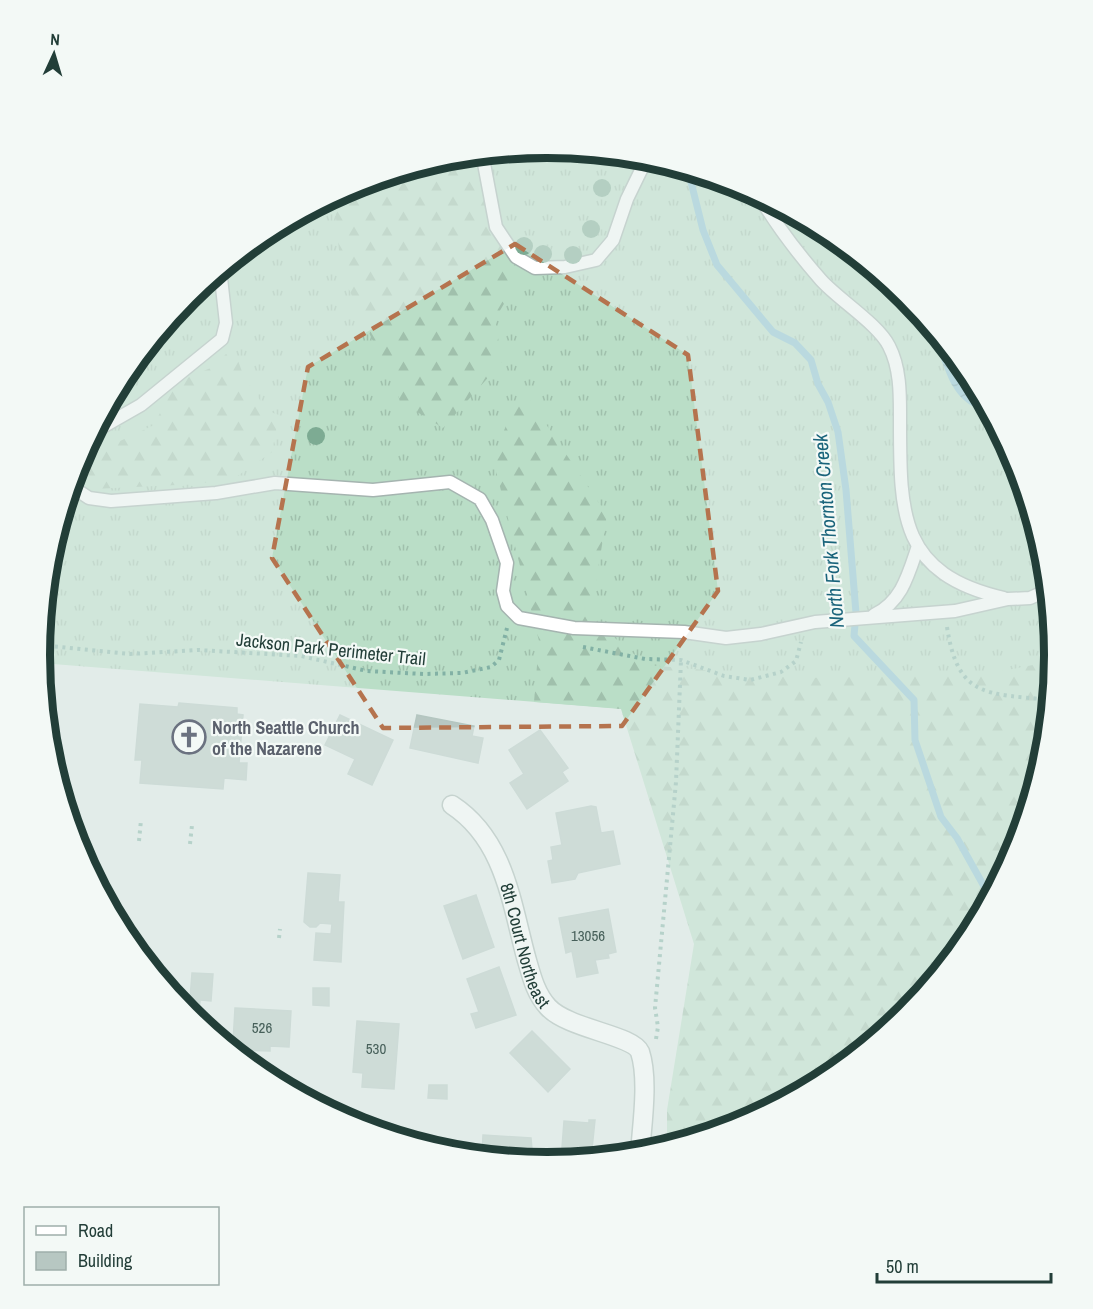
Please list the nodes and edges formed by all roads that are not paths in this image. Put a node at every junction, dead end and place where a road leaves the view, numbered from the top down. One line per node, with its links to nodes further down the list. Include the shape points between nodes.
1 (484, 162): 2 (lane, via 496,227 516,257 535,268 596,260 613,240)
2 (643, 167)
3 (770, 211): 7 (lane, via 821,280 888,344 895,360 905,512)
4 (221, 279): 5 (lane, via 226,323 222,339 141,405)
5 (106, 425)
6 (78, 490): 10 (lane, via 89,498 111,501 216,493 275,483 373,490 450,482 480,499 492,520 507,563 503,591 507,606 519,618 574,628 684,632 726,638 815,622)
7 (917, 549): 9 (lane, via 951,580 977,592); 10 (lane, via 899,596 885,610)
8 (1039, 594): 9 (lane)
9 (1008, 599): 10 (lane, via 955,611)
10 (868, 618)
11 (452, 805): 12 (street, 8th Court Northeast, via 476,823 492,846 535,986 546,1005 563,1020 642,1047)
12 (640, 1142)

